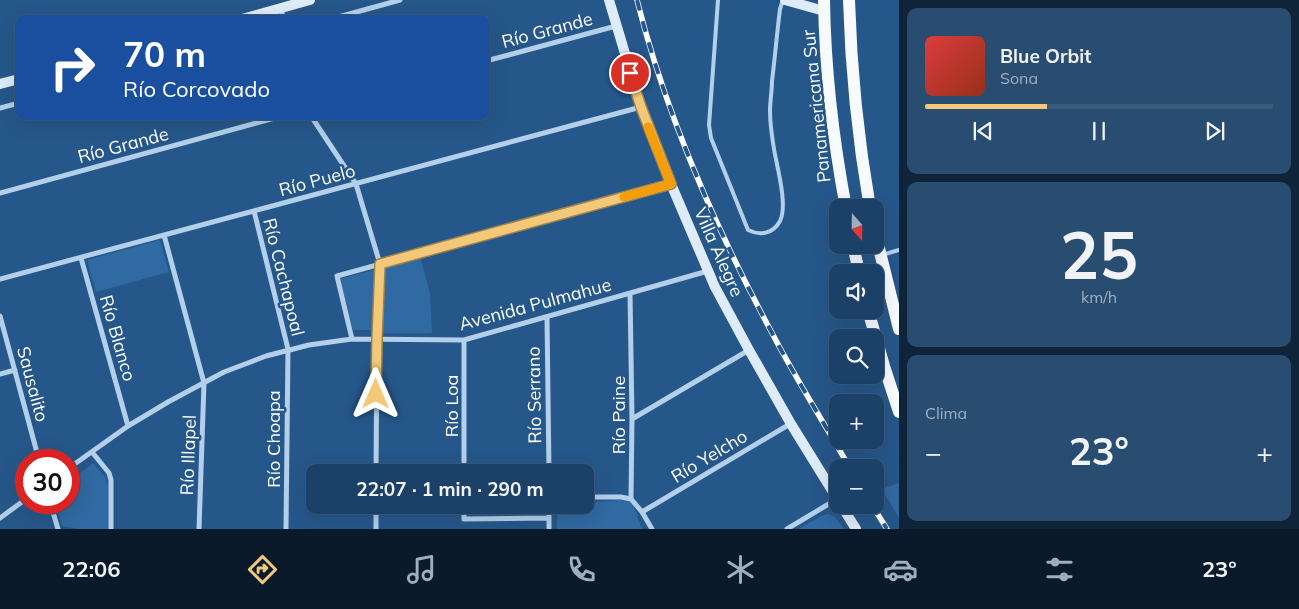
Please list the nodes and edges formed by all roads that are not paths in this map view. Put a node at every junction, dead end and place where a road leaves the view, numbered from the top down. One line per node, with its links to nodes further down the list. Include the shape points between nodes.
1 (310, 0): 8 (main road)
2 (400, 0): 9 (street)
3 (609, 0): 10 (main road, Villa Alegre)
4 (718, 0): 5 (lane, via 709,125 711,138 748,230 762,234 776,227 783,211 770,112 780,9)
5 (784, 0): 7 (main road)
6 (849, 0): 23 (main road, via 857,122)
7 (824, 5): 22 (main road, Panamericana Sur, via 831,108)
8 (282, 14)
9 (346, 15)
10 (616, 26): 11 (street, Río Grande); 15 (main road, Villa Alegre)
11 (490, 60)
12 (15, 80): 13 (main road)
13 (0, 84)
14 (15, 104): 16 (street)
15 (641, 107): 19 (street, Río Puelo); 20 (main road, Villa Alegre)
16 (0, 108)
17 (267, 120): 21 (street, Río Grande)
18 (313, 120): 19 (street)
19 (356, 184): 24 (street, Río Puelo); 29 (street)
20 (671, 184): 29 (street); 30 (main road, Villa Alegre)
21 (0, 193)
22 (844, 199)
23 (869, 199)
24 (254, 211): 25 (street, Río Puelo); 40 (street, Río Cachapoal)
25 (164, 235): 28 (street, Río Puelo); 44 (street, Río Illapel)
26 (899, 250): 27 (lane)
27 (880, 256): 36 (main road)
28 (81, 258): 31 (street, Río Puelo); 48 (street, Río Blanco)
29 (380, 264): 37 (street); 38 (street, via 337,276)
30 (708, 271): 32 (street, Avenida Pulmahue); 41 (main road, Villa Alegre)
31 (0, 280)
32 (630, 293): 34 (street, Avenida Pulmahue); 46 (street, Río Paine)
33 (0, 316): 42 (street, Sausalito)
34 (547, 317): 39 (street, Avenida Pulmahue); 54 (street, Río Serrano)
35 (871, 319): 45 (main road)
36 (899, 329)
37 (377, 339): 38 (street, Avenida Pulmahue); 39 (street, Avenida Pulmahue); 52 (street)
38 (352, 340): 40 (street, Avenida Pulmahue)
39 (464, 340): 53 (street, Río Loa)
40 (288, 349): 44 (street, Avenida Pulmahue, via 245,363); 71 (street, Río Choapa)
41 (749, 350): 46 (street); 47 (main road, Villa Alegre)
42 (15, 370): 43 (street); 49 (street, Sausalito)
43 (0, 374)
44 (204, 383): 48 (street, Avenida Pulmahue); 70 (street, Río Illapel)
45 (899, 412)
46 (632, 419): 57 (street, Río Paine)
47 (791, 424): 55 (main road, Villa Alegre); 60 (street, Río Yelcho)
48 (128, 426): 50 (street, Avenida Pulmahue)
49 (36, 449)
50 (92, 452): 51 (street, Avenida Pulmahue); 69 (street, via 111,480)
51 (80, 460)
52 (376, 464)
53 (464, 464)
54 (549, 464)
55 (829, 486)
56 (594, 497): 57 (street)
57 (631, 499): 60 (street)
58 (829, 504): 75 (street)
59 (15, 507): 66 (street)
60 (642, 512): 74 (street)
61 (54, 514): 68 (street)
62 (376, 514): 72 (street)
63 (464, 514): 67 (street, via 464,518)
64 (549, 514): 67 (street)
65 (847, 514): 76 (main road)
66 (0, 518)
67 (549, 518): 73 (street)
68 (58, 529)
69 (111, 529)
70 (199, 529)
71 (286, 529)
72 (376, 529)
73 (549, 529)
74 (652, 529)
75 (787, 529)
76 (856, 529)

